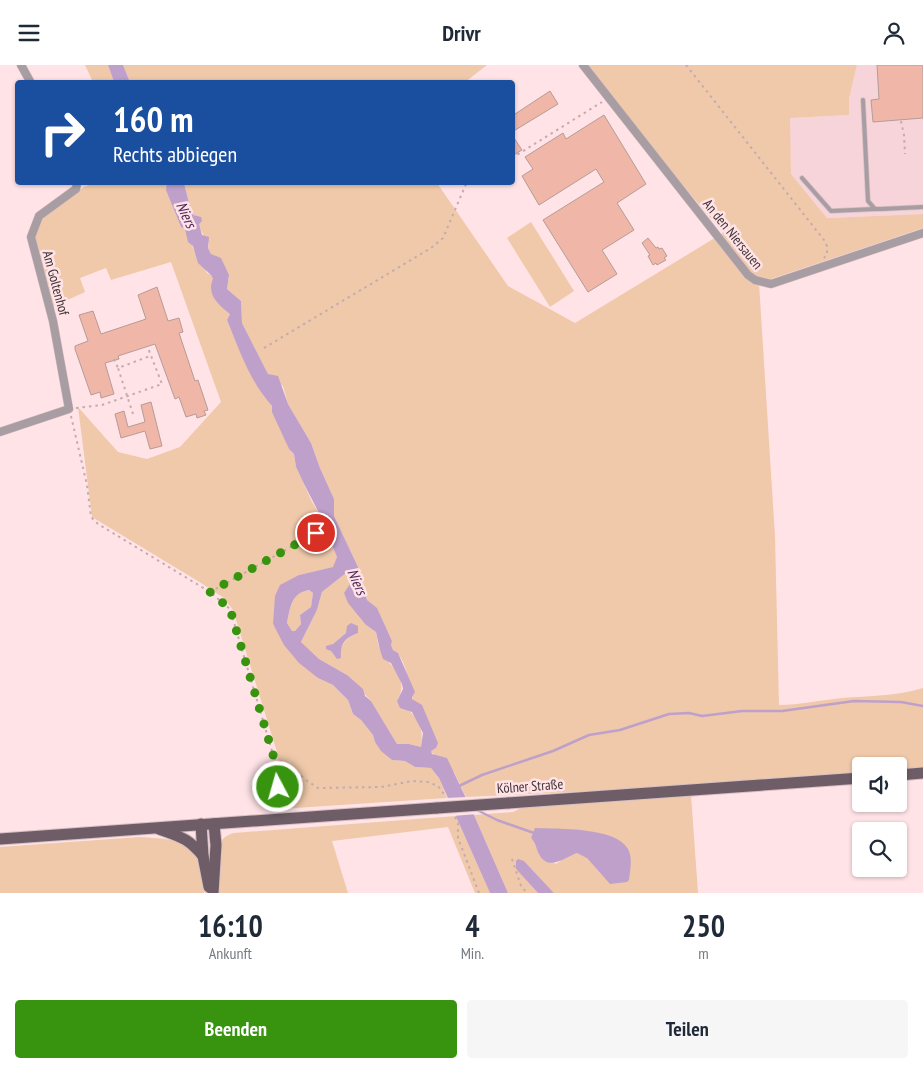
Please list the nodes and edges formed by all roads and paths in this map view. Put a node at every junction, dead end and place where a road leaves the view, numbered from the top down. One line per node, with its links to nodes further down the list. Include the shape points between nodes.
1 (21, 65): 4 (street)
2 (583, 65): 5 (street, An den Niersauen)
3 (686, 65): 16 (path, via 824,240 827,254)
4 (29, 80)
5 (608, 97): 9 (path); 15 (street, An den Niersauen, via 755,280 772,284 788,280)
6 (863, 100): 14 (lane, via 868,201)
7 (901, 121): 8 (path)
8 (905, 154)
9 (515, 156)
10 (802, 177): 14 (lane, via 831,211)
11 (77, 185): 23 (street, Am Goltenhof, via 76,189 39,216 31,237 53,321)
12 (466, 185): 18 (path, via 443,239)
13 (923, 207): 14 (lane)
14 (875, 209)
15 (923, 233)
16 (822, 260)
17 (148, 348): 19 (path)
18 (264, 348)
19 (151, 356): 21 (path); 22 (path, via 162,384)
20 (114, 359): 21 (path)
21 (118, 368): 22 (path)
22 (127, 396): 23 (path, via 102,405); 24 (path)
23 (69, 409): 25 (street); 27 (path, via 91,517)
24 (133, 414)
25 (0, 432)
26 (316, 533): 27 (path)
27 (210, 592): 31 (path, via 230,609 274,758)
28 (923, 773): 29 (main road)
29 (907, 774)
30 (852, 779): 32 (main road, Kölner Straße, bridge)
31 (278, 787)
32 (214, 823): 33 (main road, Kölner Straße); 38 (main road, via 216,845)
33 (201, 825): 34 (main road, Kölner Straße); 36 (main road)
34 (155, 828): 35 (main road, Kölner Straße); 36 (main road, via 186,839)
35 (0, 839)
36 (204, 857): 38 (main road)
37 (512, 859): 39 (path, via 521,886)
38 (212, 893)
39 (527, 893)

